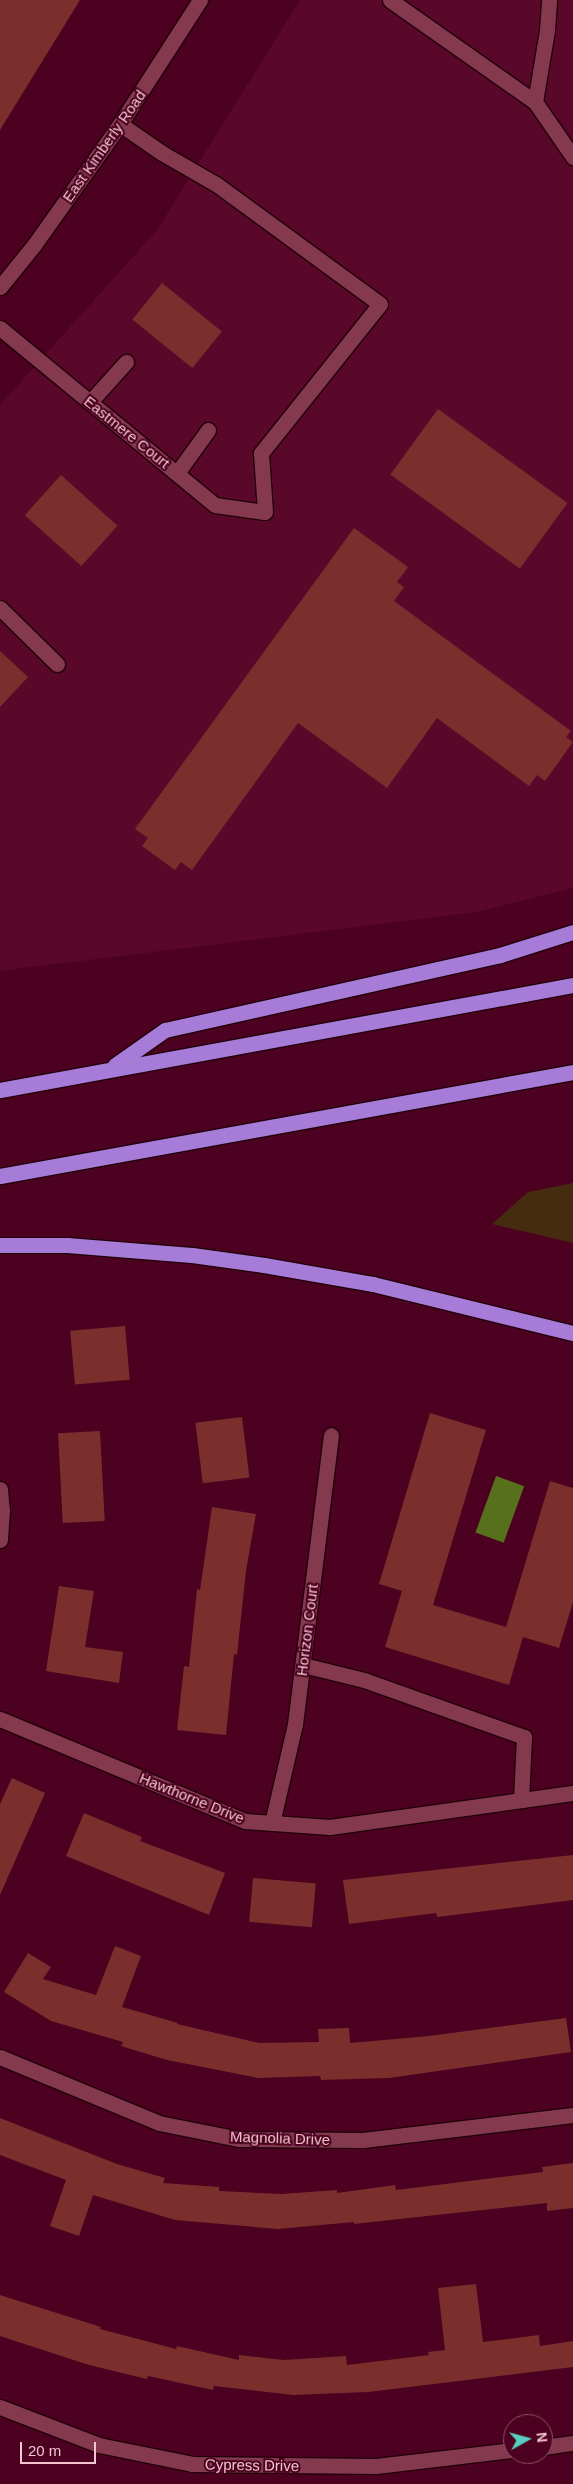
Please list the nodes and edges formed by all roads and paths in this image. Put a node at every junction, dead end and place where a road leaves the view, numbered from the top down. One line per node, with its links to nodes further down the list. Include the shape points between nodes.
1 (200, 0): 5 (street, East Kimberly Road)
2 (390, 0): 4 (street)
3 (549, 0): 4 (street)
4 (536, 102): 6 (street)
5 (120, 124): 7 (street, East Kimberly Road); 12 (street, Eastmere Court, via 216,184 380,304 261,453 265,512 215,505)
6 (573, 156)
7 (0, 287)
8 (0, 328): 10 (street, Eastmere Court)
9 (126, 362): 10 (street)
10 (90, 402): 12 (street, Eastmere Court)
11 (208, 430): 12 (street)
12 (176, 473)
13 (0, 608): 14 (street)
14 (57, 664)
15 (573, 932): 17 (highway, via 500,956 165,1030)
16 (573, 985): 17 (highway)
17 (110, 1069): 19 (highway)
18 (573, 1072): 20 (highway)
19 (0, 1090)
20 (0, 1176)
21 (0, 1245): 22 (highway, via 67,1245 192,1255 264,1265 372,1284)
22 (573, 1333)
23 (331, 1435): 26 (street, Horizon Court)
24 (0, 1489): 25 (street)
25 (0, 1540)
26 (303, 1665): 29 (street, via 364,1680 524,1737); 30 (street, Horizon Court, via 295,1724)
27 (0, 1718): 30 (street, Hawthorne Drive, via 245,1822)
28 (573, 1793): 29 (street, Hawthorne Drive)
29 (521, 1800): 30 (street, Hawthorne Drive, via 330,1827)
30 (272, 1823)
31 (0, 2057): 32 (street, Magnolia Drive, via 159,2123 239,2139 363,2140)
32 (573, 2115)
33 (0, 2407): 36 (street, Cypress Drive, via 99,2446 192,2464 376,2466)
34 (573, 2443): 35 (street)
35 (553, 2446)
36 (503, 2451)

